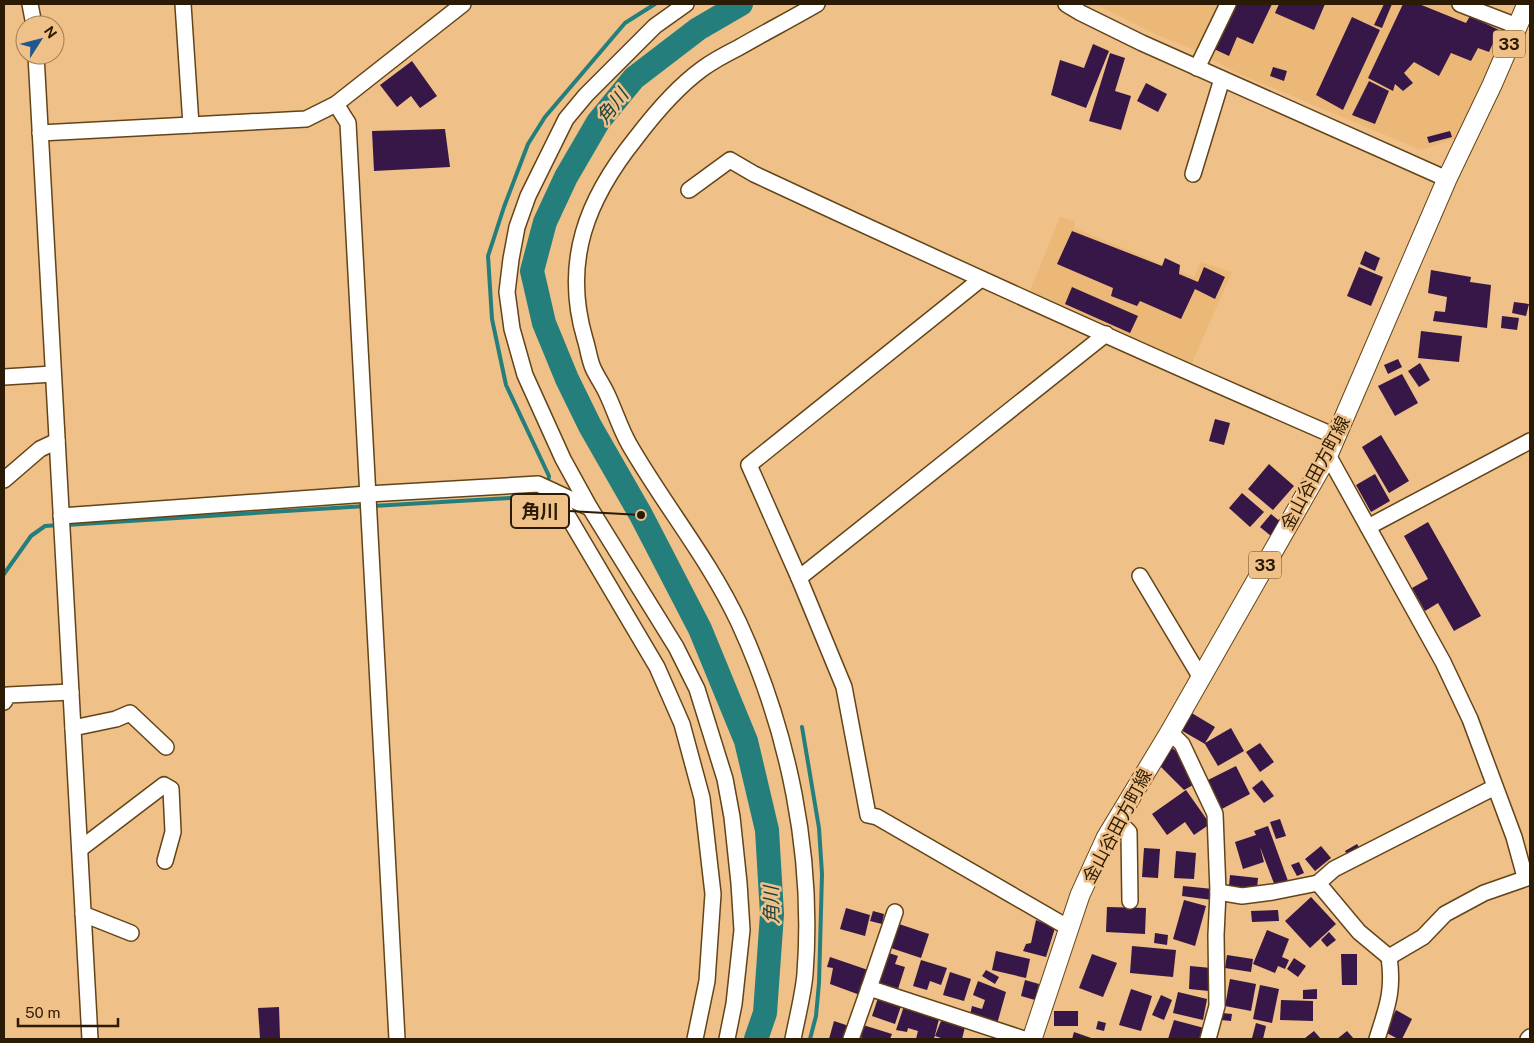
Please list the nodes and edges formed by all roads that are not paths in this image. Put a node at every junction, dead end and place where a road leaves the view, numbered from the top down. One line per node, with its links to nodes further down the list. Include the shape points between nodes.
1 (183, 4): 14 (street)
2 (463, 4): 13 (street)
3 (686, 4): 30 (street, via 655,26 566,119 528,196 517,227 507,292 512,329 525,375 563,459)
4 (817, 4): 59 (street, via 702,69 669,98 638,136 612,169 584,228 578,259 577,300 593,367 627,441 722,591 766,687 775,717 796,801 807,918 804,977)
5 (1066, 4): 11 (street)
6 (1228, 4): 11 (street)
7 (1460, 4): 9 (street)
8 (1527, 4): 9 (main road, 金山谷田方町線 / 33)
9 (1517, 26): 17 (main road, 金山谷田方町線 / 33)
10 (37, 65): 15 (street)
11 (1197, 68): 12 (street)
12 (1222, 79): 16 (street); 17 (street)
13 (336, 104): 14 (street, via 306,119); 29 (street, via 348,123)
14 (191, 125): 15 (street)
15 (40, 133): 21 (street)
16 (1193, 174)
17 (1447, 179): 23 (main road, 金山谷田方町線 / 33)
18 (689, 190): 19 (street, via 730,160)
19 (981, 280): 20 (street); 34 (street, via 749,466)
20 (1106, 334): 23 (street); 34 (street)
21 (54, 374): 22 (street); 24 (street)
22 (4, 376)
23 (1337, 437): 26 (main road, 金山谷田方町線 / 33)
24 (57, 441): 27 (street, via 40,449); 31 (street)
25 (1530, 441): 32 (street)
26 (1328, 455): 32 (street); 35 (main road, 金山谷田方町線 / 33)
27 (4, 480)
28 (553, 491): 29 (street, via 538,484); 30 (street); 57 (street, via 658,667 682,724 702,798 713,894 708,981)
29 (368, 494): 31 (street); 56 (street)
30 (590, 508): 58 (street, via 676,647 697,689 725,779 732,817 742,930)
31 (61, 516): 36 (street)
32 (1368, 527): 41 (street, via 1443,662 1470,719)
33 (1140, 576): 35 (street)
34 (800, 578): 51 (street, via 844,687 868,815 877,817)
35 (1201, 678): 39 (main road, 金山谷田方町線 / 33)
36 (71, 692): 37 (street, via 8,695); 38 (street)
37 (4, 702)
38 (73, 728): 40 (street, via 130,713); 43 (street)
39 (1170, 732): 42 (main road, 金山谷田方町線 / 33); 47 (street, via 1182,744 1215,814)
40 (166, 747)
41 (1495, 787): 45 (street); 46 (street, via 1334,869)
42 (1117, 820): 48 (street, via 1129,832); 51 (main road, 金山谷田方町線 / 33, via 1080,895)
43 (80, 849): 44 (street, via 164,785 172,789 173,832); 50 (street)
44 (165, 861)
45 (1528, 877): 53 (street, via 1484,893 1445,914 1423,937)
46 (1318, 883): 47 (street, via 1242,896); 53 (street, via 1359,932)
47 (1218, 892): 63 (street, via 1216,1006)
48 (1130, 901)
49 (895, 912): 54 (street)
50 (83, 914): 52 (street); 55 (street)
51 (1069, 928): 62 (main road, 金山谷田方町線 / 33)
52 (131, 933)
53 (1389, 957): 64 (street, via 1391,996)
54 (869, 988): 60 (street); 61 (street)
55 (90, 1039)
56 (397, 1039)
57 (695, 1039)
58 (728, 1039)
59 (793, 1039)
60 (851, 1039)
61 (1024, 1039)
62 (1032, 1039)
63 (1208, 1039)
64 (1377, 1039)

